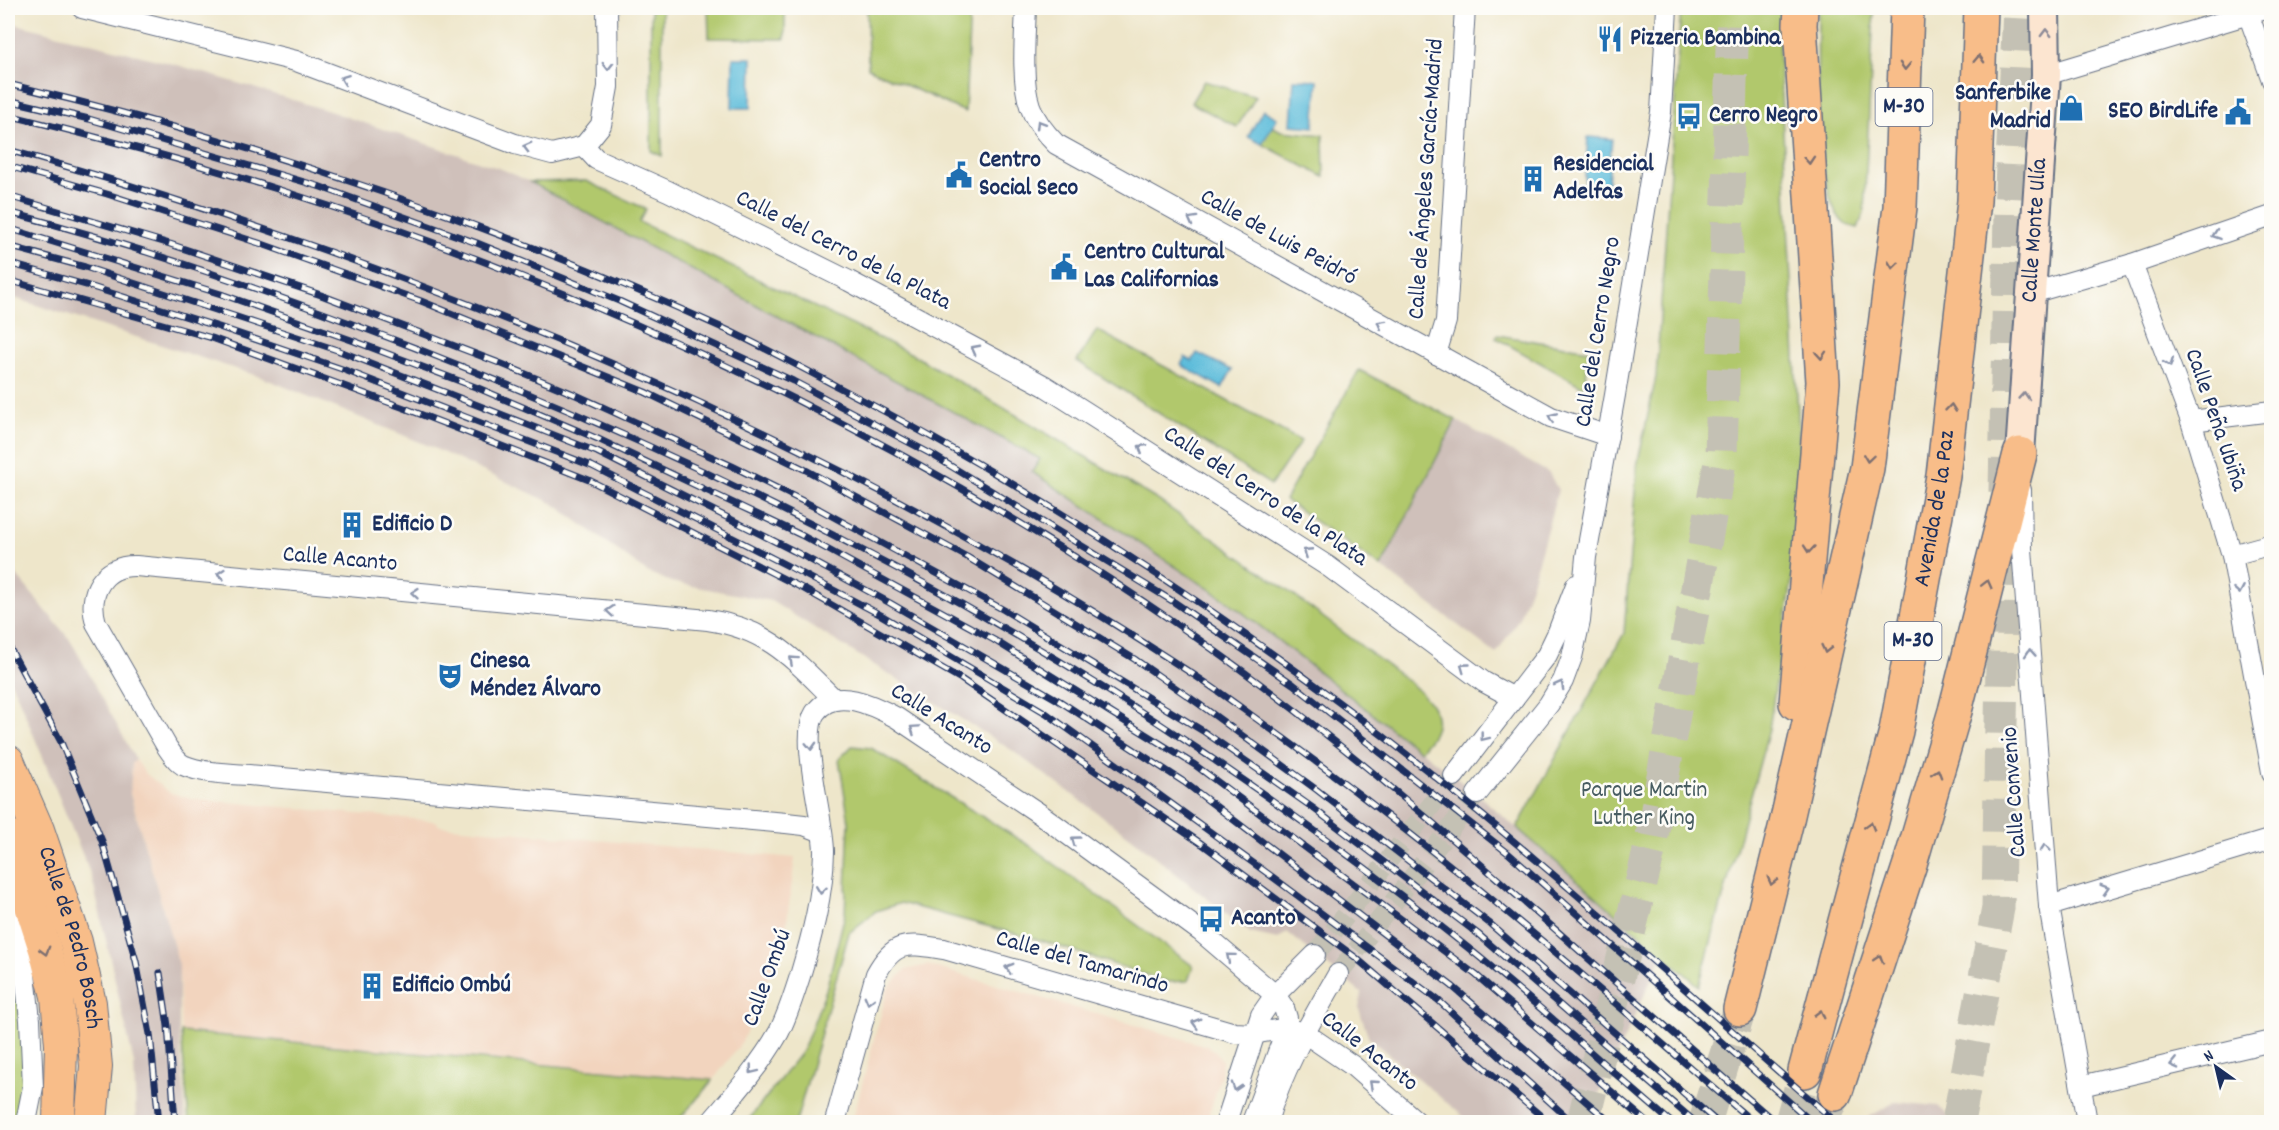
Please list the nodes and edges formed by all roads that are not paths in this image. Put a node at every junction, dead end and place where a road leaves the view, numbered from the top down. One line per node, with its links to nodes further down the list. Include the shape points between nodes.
1 (82, 8): 14 (street, one-way to 1, via 552,154 515,144 296,61)
2 (607, 8): 14 (street, one-way to 14, via 608,87 601,125)
3 (1026, 8): 18 (street, Calle de Luis Peidró, one-way to 3, via 1056,144 1041,128 1029,104)
4 (1464, 8): 18 (street, Calle de Ángeles García-Madrid, via 1446,321)
5 (1667, 8): 21 (street, Calle del Cerro Negro, via 1661,112)
6 (1801, 8): 32 (highway, one-way to 32, via 1822,382)
7 (1907, 8): 32 (highway, M-30, one-way to 32, via 1900,207 1867,468)
8 (1981, 8): 46 (highway, Avenida de la Paz / M-30, one-way to 8, via 1896,731 1943,476 1974,201)
9 (2045, 8): 12 (main road, Calle Monte Ulía, one-way to 9)
10 (2269, 8): 11 (street)
11 (2247, 10): 12 (street); 13 (street)
12 (2046, 75): 17 (main road, Calle Monte Ulía)
13 (2271, 80)
14 (584, 146): 26 (street, Calle del Cerro de la Plata, one-way to 14, via 1484,682 1329,567 1045,386 849,281 596,159)
15 (2271, 216): 16 (street, one-way to 16)
16 (2132, 264): 17 (street); 20 (street, Calle Peña Ubiña, one-way to 20)
17 (2032, 293): 22 (main road, Calle Monte Ulía, one-way to 17)
18 (1436, 354): 21 (street, Calle de Luis Peidró, one-way to 18, via 1551,417)
19 (2271, 411): 20 (street)
20 (2191, 422): 24 (street, Calle Peña Ubiña)
21 (1608, 436): 25 (street, Calle del Cerro Negro)
22 (2020, 454): 37 (street, Calle Convenio, one-way to 22, via 2022,549); 48 (highway, one-way to 22, via 1955,711)
23 (2271, 544): 24 (street)
24 (2232, 555): 29 (street, Calle Peña Ubiña, one-way to 29)
25 (1586, 557): 26 (street, Calle del Cerro Negro, via 1554,640); 31 (street, Calle del Cerro Negro, one-way to 25, via 1563,681 1580,621)
26 (1514, 698): 30 (street, Calle del Cerro Negro, one-way to 30)
27 (835, 700): 33 (street, Calle Ombú, one-way to 33, via 819,708 811,722); 33 (street, Calle Acanto, one-way to 33, via 761,635 708,620 124,566 106,577 93,598 96,623 167,747 183,765 260,776 786,823); 40 (street, Calle Acanto, one-way to 27, via 1200,932 1106,862 897,718 860,702)
28 (8, 761): 51 (main road, Calle de Pedro Bosch, via 38,830 76,942 90,1003 96,1066)
29 (2271, 772)
30 (1454, 776)
31 (1477, 794)
32 (1786, 824): 41 (highway, M-30, one-way to 41)
33 (822, 831): 52 (street, Calle Ombú, one-way to 52, via 820,898 789,1010 765,1054)
34 (8, 836): 50 (main road, Calle de Pedro Bosch, one-way to 50, via 57,996 61,1045)
35 (2271, 839): 37 (street, one-way to 35)
36 (8, 884): 49 (street, Calle de Pedro Bosch, via 18,910 30,1020 33,1087)
37 (2049, 906): 47 (street, Calle Convenio)
38 (1315, 955): 40 (street)
39 (1338, 974): 42 (street)
40 (1275, 995): 42 (street, Calle Acanto); 43 (street)
41 (1740, 1010)
42 (1296, 1031): 43 (street, Calle Acanto); 45 (street, Calle Acanto); 56 (street, via 1288,1066); 57 (street, Calle Acanto, one-way to 42, via 1353,1066)
43 (1253, 1034): 45 (street, via 1268,1047); 53 (street, Calle del Tamarindo, one-way to 53, via 1205,1025 944,949 914,945 895,949 876,974); 54 (street, one-way to 54)
44 (2271, 1041): 47 (street, one-way to 47)
45 (1273, 1066): 55 (street, Calle Acanto)
46 (1805, 1071)
47 (2081, 1086): 58 (street, Calle Convenio)
48 (1835, 1095)
49 (26, 1122)
50 (59, 1122)
51 (91, 1122)
52 (711, 1122)
53 (835, 1122)
54 (1226, 1122)
55 (1252, 1122)
56 (1267, 1122)
57 (1417, 1122)
58 (2086, 1122)

